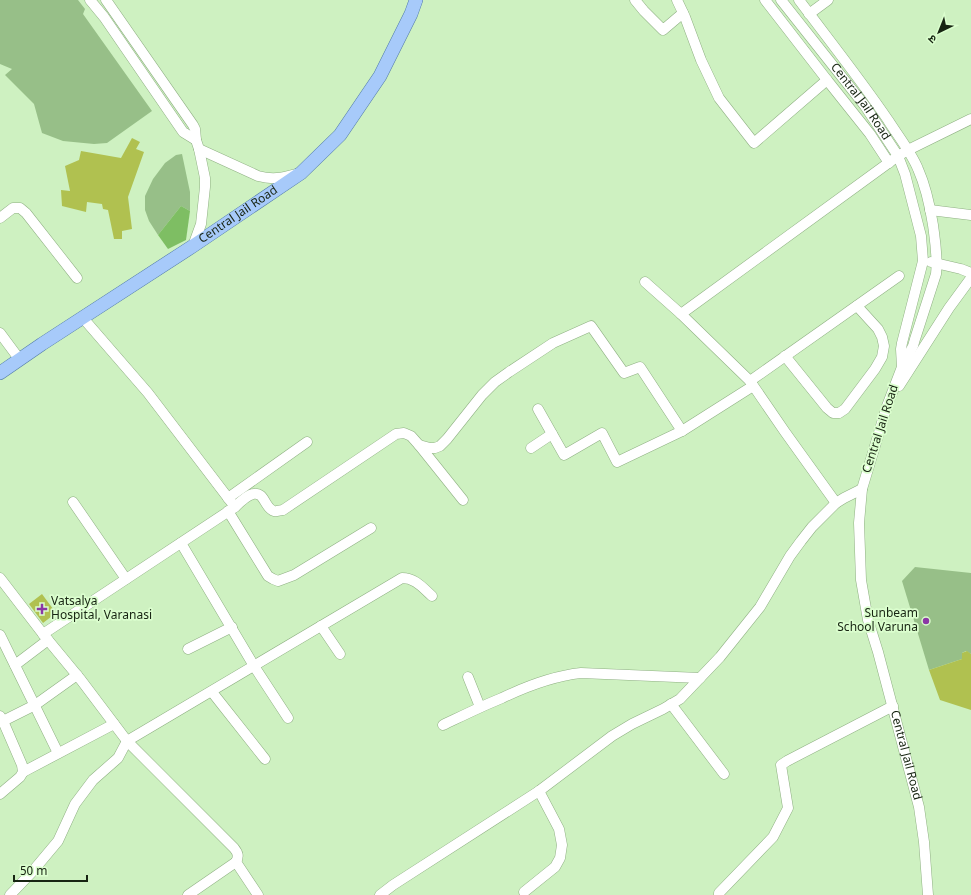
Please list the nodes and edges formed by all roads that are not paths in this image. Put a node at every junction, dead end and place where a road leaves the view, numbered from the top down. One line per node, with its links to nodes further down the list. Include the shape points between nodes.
1 (90, 0): 14 (street, via 183,132)
2 (106, 0): 14 (street, via 193,125)
3 (416, 0): 18 (main road, Central Jail Road, via 380,76 340,135)
4 (635, 0): 10 (street, via 663,30)
5 (677, 0): 10 (street)
6 (765, 0): 12 (street)
7 (781, 0): 16 (street, Central Jail Road, via 865,106)
8 (799, 0): 11 (street)
9 (828, 0): 11 (street)
10 (683, 12): 12 (street, via 719,98 754,143)
11 (810, 14): 15 (street)
12 (827, 80): 17 (street, via 870,134)
13 (971, 119): 15 (street)
14 (197, 144): 18 (street, via 258,176 277,178); 22 (street, via 205,187 201,224)
15 (908, 150): 16 (street); 19 (street, via 918,168)
16 (898, 156): 17 (street); 23 (street, Central Jail Road, via 921,236)
17 (889, 163): 31 (street)
18 (301, 173): 22 (main road, Central Jail Road)
19 (930, 210): 20 (street); 24 (street)
20 (971, 215)
21 (0, 218): 27 (street, via 13,208 20,208)
22 (194, 246): 32 (main road, Central Jail Road)
23 (923, 261): 24 (street); 36 (street, Central Jail Road, via 902,343)
24 (937, 263): 25 (street); 36 (street, via 936,274 915,338)
25 (971, 272)
26 (898, 276): 30 (street)
27 (77, 278)
28 (971, 278): 39 (street)
29 (645, 282): 31 (street)
30 (856, 306): 34 (street); 34 (street, via 878,329 884,346 882,357 875,369 845,409 833,413 827,408)
31 (681, 314): 38 (street)
32 (83, 318): 35 (main road, Central Jail Road); 47 (street, via 148,393)
33 (0, 333): 35 (street)
34 (785, 356): 38 (street)
35 (20, 360): 37 (main road, Central Jail Road)
36 (902, 367): 39 (street, Central Jail Road)
37 (0, 373)
38 (752, 383): 41 (street); 50 (street)
39 (887, 406): 46 (street, Central Jail Road)
40 (538, 409): 42 (street)
41 (682, 431): 42 (street, via 617,462 602,433 564,455); 44 (street, via 640,367 624,373 591,326 553,343 495,382 440,446 430,448)
42 (552, 434): 45 (street)
43 (307, 442): 47 (street)
44 (419, 445): 48 (street); 51 (street, via 411,436 404,433 396,434 283,510 275,511 269,508 262,496 257,494 252,494)
45 (531, 448)
46 (862, 489): 50 (street); 71 (street, Central Jail Road, via 859,523 861,580 868,620)
47 (228, 498): 51 (street)
48 (463, 500)
49 (73, 502): 55 (street)
50 (836, 503): 67 (street, via 800,540 760,607)
51 (231, 509): 52 (street, via 268,576 278,580 294,575); 53 (street)
52 (371, 528)
53 (181, 543): 55 (street); 58 (street)
54 (0, 578): 60 (street)
55 (126, 579): 60 (street)
56 (432, 596): 57 (street, via 415,581 402,578)
57 (321, 626): 62 (street); 64 (street)
58 (232, 627): 61 (street); 64 (street)
59 (0, 635): 63 (street)
60 (46, 637): 63 (street); 65 (street)
61 (188, 649)
62 (340, 654)
63 (15, 665): 70 (street)
64 (254, 666): 68 (street); 74 (street)
65 (77, 675): 70 (street); 75 (street)
66 (468, 677): 72 (street)
67 (700, 678): 69 (street, via 680,699); 72 (street, via 568,674 538,682)
68 (212, 692): 77 (street); 79 (street)
69 (671, 704): 81 (street); 82 (street, via 612,736)
70 (35, 705): 73 (street); 78 (street)
71 (893, 706): 90 (street, via 781,764 788,808 773,837); 91 (street, Central Jail Road, via 919,807)
72 (480, 707): 76 (street)
73 (2, 718): 80 (street)
74 (288, 718)
75 (114, 724): 77 (street); 78 (street)
76 (443, 725)
77 (127, 741): 84 (street, via 234,848 238,854); 86 (street, via 118,758 94,780 75,804 58,841)
78 (58, 753): 80 (street)
79 (265, 759)
80 (23, 772): 83 (street)
81 (724, 774)
82 (539, 791): 85 (street, via 560,829 562,845 560,858 555,867); 89 (street)
83 (0, 794)
84 (236, 862): 87 (street); 88 (street)
85 (524, 892)
86 (10, 895)
87 (188, 895)
88 (258, 895)
89 (380, 895)
90 (719, 895)
91 (928, 895)

